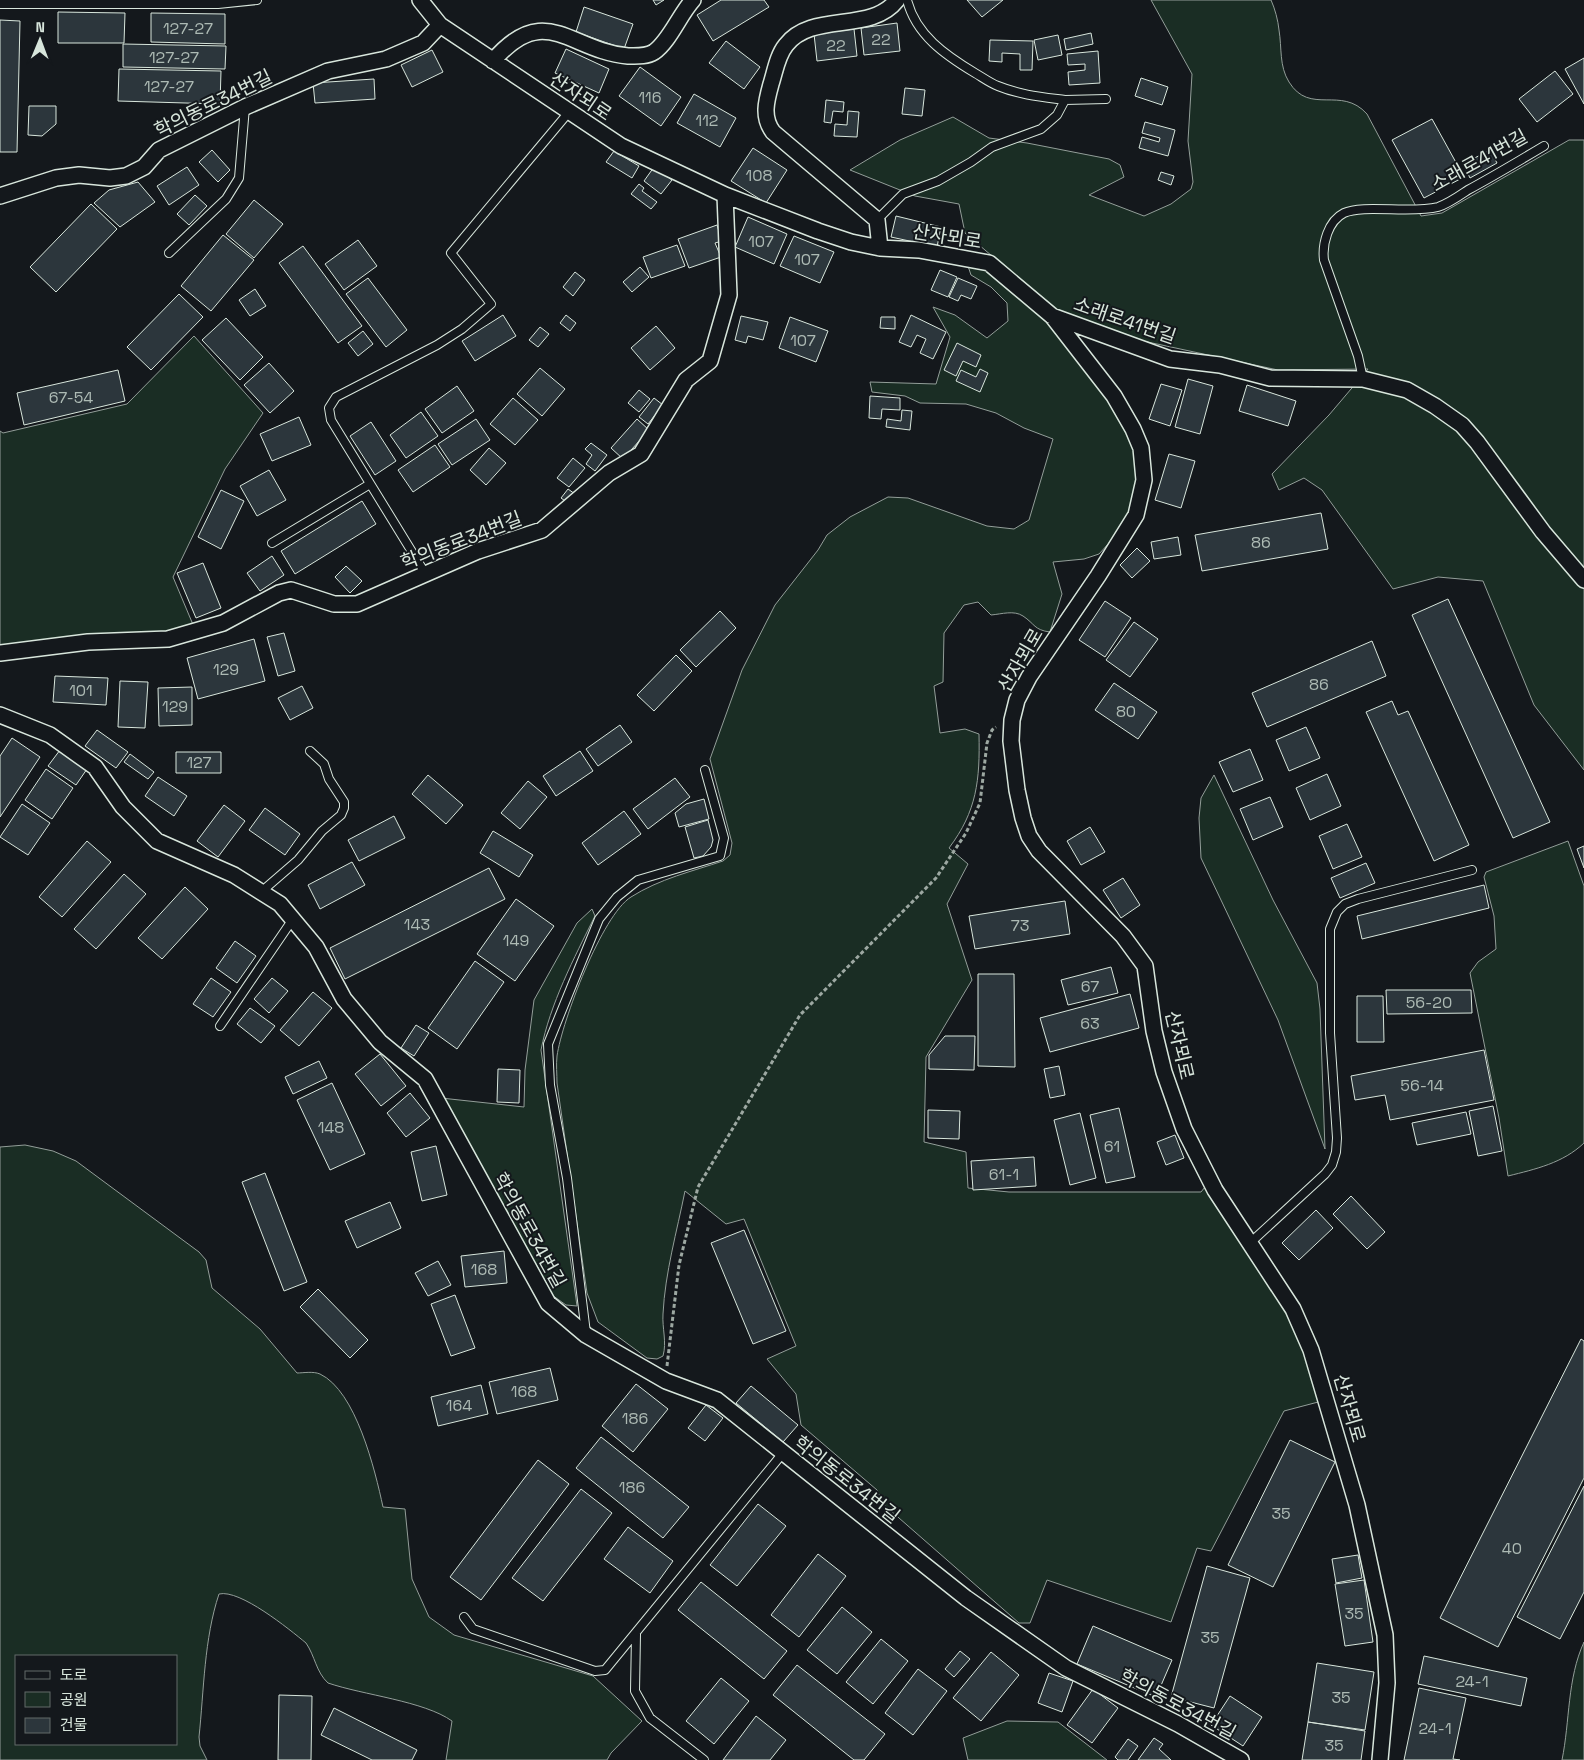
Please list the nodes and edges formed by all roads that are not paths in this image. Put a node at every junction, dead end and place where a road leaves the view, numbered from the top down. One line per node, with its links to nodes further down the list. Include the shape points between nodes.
1 (257, 0): 6 (lane, via 218,4)
2 (420, 0): 7 (street, 산자뫼로)
3 (693, 0): 8 (street, via 662,44 644,56 619,55 563,34 541,30 516,37)
4 (897, 0): 16 (street, via 879,13 808,30 786,44 769,91 765,117 773,132)
5 (906, 0): 10 (lane, via 918,27 954,60 996,86 1030,96)
6 (0, 4)
7 (440, 25): 8 (street, 산자뫼로); 11 (street, 학의동로34번길, via 423,43 386,59 328,71)
8 (493, 61): 12 (street, 산자뫼로)
9 (1106, 99): 10 (lane)
10 (1065, 100): 16 (lane, via 1057,115 1041,129 992,147 938,181 903,194)
11 (244, 107): 15 (street, 학의동로34번길, via 159,150 144,167 126,176 110,178 79,174); 18 (lane, via 239,178 226,199)
12 (569, 112): 14 (street, 산자뫼로, via 621,146); 21 (lane, via 451,253 491,304 454,335 336,397 329,408 331,420)
13 (1544, 146): 20 (lane, 소래로41번길, via 1440,206 1411,211 1353,210 1342,214 1334,223 1322,247 1324,260)
14 (725, 195): 17 (street, 산자뫼로, via 818,232); 23 (street, 학의동로34번길, via 728,296 718,338 710,361 686,380 641,454 609,473 542,530 478,550)
15 (0, 196)
16 (877, 220): 17 (street)
17 (880, 248): 19 (street, 산자뫼로, via 919,250 989,263)
18 (169, 253)
19 (1052, 316): 20 (street, 소래로41번길, via 1170,358 1220,365 1270,378); 33 (street, 산자뫼로, via 1125,413 1141,448 1144,480 1136,515 1129,529 1042,655 1017,700 1010,741 1017,790 1029,836 1052,866 1123,936 1145,966 1154,1031 1184,1129 1215,1190)
20 (1363, 379): 24 (street, 소래로41번길, via 1407,390 1462,425 1543,532)
21 (370, 484): 22 (lane); 23 (lane)
22 (272, 543)
23 (425, 573): 25 (street, 학의동로34번길, via 357,604 334,604 291,590 279,593 223,623 168,638 88,642)
24 (1584, 580)
25 (0, 653)
26 (0, 715): 30 (street, 학의동로34번길, via 50,736 95,767 123,807 157,841 234,875)
27 (310, 751): 30 (lane, via 324,764 344,808 298,860)
28 (705, 770): 34 (lane, via 724,838 720,856 638,880 617,897 599,919 548,1044 550,1085 567,1178)
29 (1472, 870): 33 (lane, via 1358,899 1345,904 1338,912 1330,929 1329,980 1336,1152 1325,1174)
30 (261, 892): 31 (street, 학의동로34번길, via 280,904)
31 (293, 918): 32 (lane); 34 (street, 학의동로34번길, via 316,946 344,999 380,1042 425,1079 548,1303)
32 (220, 1026)
33 (1250, 1243): 40 (street, 산자뫼로, via 1302,1327 1324,1386 1357,1505 1385,1635 1387,1683)
34 (586, 1335): 35 (street, 학의동로34번길, via 666,1381 717,1400)
35 (782, 1453): 37 (lane); 39 (street, 학의동로34번길, via 966,1598 1066,1668 1178,1724)
36 (464, 1617): 37 (lane, via 474,1629 596,1671 605,1670)
37 (636, 1634): 38 (lane, via 635,1691 650,1718)
38 (704, 1760)
39 (1241, 1760)
40 (1380, 1760)

